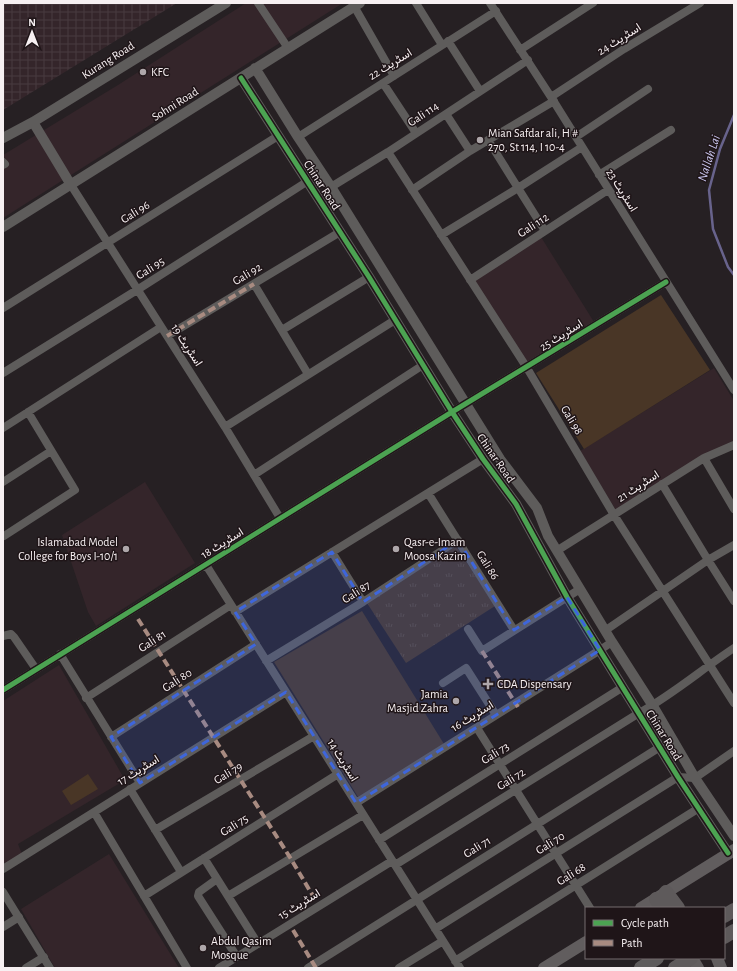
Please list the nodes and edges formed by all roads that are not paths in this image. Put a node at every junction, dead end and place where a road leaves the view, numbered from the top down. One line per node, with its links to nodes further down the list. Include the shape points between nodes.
1 (226, 3): 20 (street, Kurang Road)
2 (258, 3): 9 (street)
3 (416, 3): 8 (street)
4 (593, 3): 10 (street)
5 (700, 3): 18 (street, اسٹریٹ 24, via 624,49)
6 (357, 4): 9 (street, Sohni Road); 13 (street)
7 (493, 5): 8 (street, اسٹریٹ 22); 10 (street, اسٹریٹ 23)
8 (445, 43): 13 (street, اسٹریٹ 22); 17 (street)
9 (288, 48): 12 (street, Sohni Road)
10 (520, 50): 11 (street, اسٹریٹ 23)
11 (528, 60): 17 (street, Gali 114); 18 (street, اسٹریٹ 23)
12 (255, 68): 14 (street, Sohni Road); 24 (street, Chinar Road)
13 (394, 76): 15 (street, اسٹریٹ 22)
14 (241, 78): 23 (street, Chinar Road); 35 (street, Sohni Road)
15 (383, 82): 22 (street); 24 (street, اسٹریٹ 22)
16 (648, 89): 25 (street)
17 (480, 91): 19 (street, Gali 114)
18 (552, 99): 25 (street, اسٹریٹ 23); 27 (street, اسٹریٹ 24)
19 (446, 114): 22 (street, Gali 114); 29 (street)
20 (33, 122): 26 (street, Kurang Road); 35 (street)
21 (671, 130): 33 (street)
22 (416, 133): 30 (street, Gali 114)
23 (278, 136): 34 (street, Chinar Road); 44 (street, Gali 96)
24 (298, 137): 36 (street, Chinar Road)
25 (576, 137): 28 (street, اسٹریٹ 23)
26 (3, 138)
27 (488, 140): 29 (street, اسٹریٹ 24); 37 (street)
28 (582, 147): 33 (street, اسٹریٹ 23); 37 (street)
29 (470, 151): 38 (street, اسٹریٹ 24)
30 (388, 152): 36 (street, Gali 114); 38 (street, Gali 98)
31 (3, 162): 32 (street)
32 (3, 165)
33 (599, 175): 39 (street, اسٹریٹ 23)
34 (308, 181): 42 (street, Chinar Road); 49 (street, Gali 95)
35 (71, 185): 40 (street, Sohni Road); 44 (street, اسٹریٹ 19)
36 (331, 187): 60 (street, Chinar Road)
37 (518, 188): 41 (street); 43 (street)
38 (412, 190): 43 (street, Gali 98)
39 (608, 190): 41 (street, Gali 112); 47 (street, اسٹریٹ 23)
40 (3, 227)
41 (545, 231): 46 (street, Gali 112)
42 (340, 232): 45 (street, Chinar Road); 48 (street, Gali 92)
43 (441, 235): 46 (street, Gali 98)
44 (108, 243): 49 (street, اسٹریٹ 19); 50 (street, Gali 96)
45 (369, 277): 51 (street, Chinar Road); 53 (street)
46 (470, 280): 56 (street, Gali 98)
47 (666, 282): 56 (street, اسٹریٹ 25); 59 (street, اسٹریٹ 23)
48 (254, 284): 53 (street); 54 (street, Gali 92)
49 (137, 290): 52 (street, اسٹریٹ 19); 57 (street, Gali 95)
50 (3, 308)
51 (395, 320): 55 (street, Chinar Road); 58 (street)
52 (161, 327): 54 (street, اسٹریٹ 19); 61 (street)
53 (282, 330): 58 (street)
54 (167, 336): 63 (street, اسٹریٹ 19)
55 (423, 365): 62 (street, Chinar Road); 69 (street)
56 (527, 368): 60 (street, اسٹریٹ 25); 74 (street, Gali 98)
57 (3, 372)
58 (308, 374): 63 (street)
59 (734, 390)
60 (465, 405): 62 (street, اسٹریٹ 25); 79 (street, Chinar Road, via 500,459 537,508 548,536)
61 (28, 412): 64 (street); 66 (street)
62 (452, 412): 68 (street, Chinar Road); 75 (street, اسٹریٹ 18)
63 (225, 427): 69 (street, اسٹریٹ 19)
64 (3, 428)
65 (734, 445): 67 (street, اسٹریٹ 21)
66 (51, 451): 70 (street); 76 (street, via 75,490)
67 (704, 458): 71 (street, اسٹریٹ 21); 73 (street)
68 (483, 459): 72 (street, Gali 81); 85 (street, Chinar Road, via 516,504)
69 (254, 475): 75 (street, اسٹریٹ 19)
70 (3, 482)
71 (662, 484): 74 (street, اسٹریٹ 21); 81 (street)
72 (428, 493): 77 (street, Gali 86); 80 (street, Gali 81)
73 (734, 509)
74 (614, 515): 79 (street, اسٹریٹ 21); 84 (street, Gali 98)
75 (280, 518): 82 (street, اسٹریٹ 18)
76 (4, 536)
77 (458, 540): 87 (street, Gali 87); 90 (street, Gali 86)
78 (734, 545): 81 (street)
79 (558, 550): 83 (street, Chinar Road)
80 (332, 552): 87 (street); 88 (street, Gali 81)
81 (708, 560): 84 (street); 86 (street)
82 (206, 565): 88 (street, اسٹریٹ 14); 97 (street, اسٹریٹ 18)
83 (580, 589): 85 (street); 91 (street, Chinar Road)
84 (662, 591): 91 (street); 99 (street, Gali 98)
85 (567, 597): 90 (street); 96 (street, Chinar Road)
86 (734, 601)
87 (363, 602): 98 (street, Gali 87)
88 (233, 608): 94 (street, اسٹریٹ 14); 105 (street, Gali 81)
89 (468, 629): 90 (street, via 482,651)
90 (514, 630)
91 (606, 630): 93 (street, Chinar Road)
92 (3, 636): 100 (street, via 11,634)
93 (612, 642): 96 (street, اسٹریٹ 16); 107 (street, Chinar Road)
94 (256, 644): 98 (street, اسٹریٹ 14); 112 (street, Gali 80)
95 (734, 648): 99 (street, Gali 72)
96 (600, 650): 102 (street, Chinar Road); 109 (street, اسٹریٹ 16)
97 (60, 654): 100 (street, اسٹریٹ 18); 105 (street)
98 (266, 661): 104 (street, اسٹریٹ 14)
99 (709, 664): 106 (street, Gali 98); 107 (street, Gali 72)
100 (36, 669): 103 (street, اسٹریٹ 18)
101 (443, 683): 109 (street, via 466,668)
102 (623, 687): 108 (street, Chinar Road); 115 (street, Gali 73)
103 (3, 690)
104 (286, 692): 111 (street, اسٹریٹ 14); 119 (street, اسٹریٹ 17)
105 (86, 698): 112 (street)
106 (734, 702)
107 (653, 706): 108 (street, Gali 72); 118 (street, Chinar Road)
108 (639, 713): 113 (street, Chinar Road); 121 (street, Gali 72)
109 (496, 715): 110 (street, اسٹریٹ 16)
110 (477, 728): 115 (street); 122 (street, اسٹریٹ 16)
111 (314, 736): 116 (street, اسٹریٹ 14); 127 (street, Gali 79)
112 (111, 737): 119 (street)
113 (660, 747): 117 (street, Chinar Road); 126 (street, Gali 71)
114 (734, 751): 118 (street)
115 (500, 764): 121 (street); 129 (street, Gali 73)
116 (338, 774): 122 (street, اسٹریٹ 14); 132 (street, Gali 75)
117 (678, 777): 118 (street); 123 (street, Chinar Road); 131 (street, Gali 70)
118 (695, 778): 128 (street, Chinar Road)
119 (140, 783): 120 (street, اسٹریٹ 17)
120 (130, 789): 124 (street, اسٹریٹ 17); 127 (street)
121 (516, 790): 126 (street); 133 (street, Gali 72)
122 (356, 803): 125 (street, اسٹریٹ 14)
123 (700, 808): 130 (street, Chinar Road); 137 (street, Gali 68)
124 (94, 812): 134 (street, اسٹریٹ 17); 139 (street)
125 (363, 815): 129 (street, اسٹریٹ 14); 140 (street)
126 (537, 824): 131 (street); 141 (street, Gali 71)
127 (155, 830): 135 (street)
128 (734, 836)
129 (379, 840): 133 (street, اسٹریٹ 14)
130 (731, 852): 142 (main road)
131 (556, 854): 137 (street); 150 (street, Gali 70)
132 (204, 858): 135 (street, Gali 75); 136 (street)
133 (394, 863): 141 (street, اسٹریٹ 14); 155 (street, اسٹریٹ 15)
134 (3, 869)
135 (181, 872): 139 (street, Gali 75)
136 (217, 879): 140 (street); 157 (street, via 199,892 198,896)
137 (576, 885): 143 (street); 162 (street, Gali 68)
138 (3, 892): 148 (street)
139 (144, 896): 165 (street)
140 (228, 896): 155 (street)
141 (416, 899): 150 (street, اسٹریٹ 14); 167 (street, Gali 71)
142 (662, 900): 144 (main road); 145 (highway)
143 (589, 907)
144 (644, 907)
145 (676, 907)
146 (734, 910): 147 (highway)
147 (725, 915)
148 (19, 917): 149 (street); 156 (street)
149 (3, 927)
150 (435, 929): 153 (street, اسٹریٹ 14)
151 (734, 931): 152 (highway)
152 (725, 937)
153 (443, 941): 162 (street, اسٹریٹ 14); 168 (street)
154 (585, 943): 169 (main road)
155 (258, 944): 157 (street, اسٹریٹ 15)
156 (44, 957): 163 (street); 164 (street)
157 (237, 957): 166 (street, اسٹریٹ 15)
158 (655, 959): 170 (highway)
159 (690, 959): 171 (highway)
160 (693, 959): 172 (main road)
161 (718, 959): 173 (main road)
162 (458, 964)
163 (26, 968)
164 (50, 968)
165 (187, 968)
166 (219, 968)
167 (308, 968)
168 (399, 968)
169 (544, 968)
170 (641, 968)
171 (676, 968)
172 (698, 968)
173 (722, 968)

